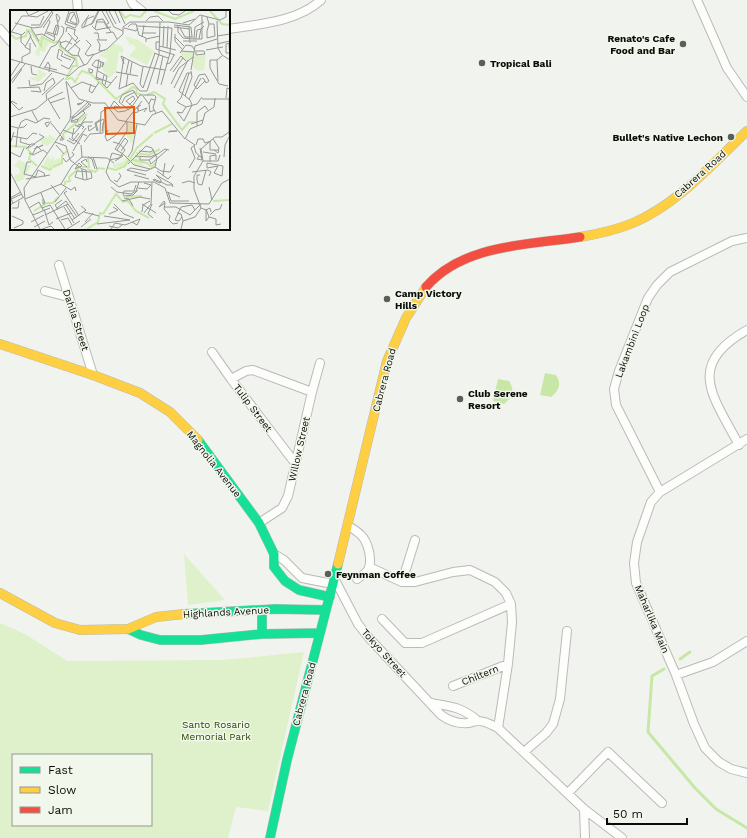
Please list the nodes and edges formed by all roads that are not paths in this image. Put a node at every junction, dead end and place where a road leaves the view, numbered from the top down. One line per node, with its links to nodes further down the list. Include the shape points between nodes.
1 (77, 0): 5 (street)
2 (131, 0): 6 (street)
3 (321, 0): 8 (street, via 313,7 292,16)
4 (697, 0): 10 (street, via 727,68)
5 (78, 10)
6 (141, 10)
7 (0, 29): 9 (street)
8 (230, 29)
9 (10, 41)
10 (747, 97)
11 (747, 131): 28 (street, Cabrera Road, via 677,196 643,218 609,232 495,250 451,266 433,279 413,306 395,338 387,361)
12 (747, 238): 26 (street, Lakambini Loop, via 732,241 670,272 657,284 648,298 619,371 614,389 616,405)
13 (59, 265): 15 (street, Dahlia Street)
14 (45, 291): 15 (street)
15 (68, 297): 20 (street, Dahlia Street)
16 (747, 330): 24 (street, via 731,339 716,355 708,374 711,394)
17 (0, 344): 20 (street, Magnolia Avenue)
18 (212, 352): 21 (street, Tulip Street)
19 (320, 363): 22 (street, Willow Street)
20 (93, 375): 27 (street, Magnolia Avenue, via 140,392 170,412 198,440)
21 (231, 379): 22 (street, via 253,370); 25 (street, Tulip Street)
22 (312, 392): 25 (street, Willow Street)
23 (747, 439): 24 (street, Maharlika Main)
24 (739, 445): 26 (street, Maharlika Main)
25 (295, 463): 27 (street, Willow Street, via 288,496 282,508)
26 (660, 492): 49 (street, Maharlika Main, via 651,502 637,542 635,576)
27 (259, 523): 30 (street, Magnolia Avenue)
28 (348, 526): 31 (street, via 361,535 367,544); 34 (street, Cabrera Road)
29 (416, 540): 35 (street)
30 (274, 554): 32 (street, Magnolia Avenue); 36 (street, Magnolia Avenue, via 274,567 284,581)
31 (369, 567): 33 (street); 35 (street)
32 (302, 578): 34 (street); 36 (street)
33 (357, 579)
34 (334, 581): 38 (street, Cabrera Road); 51 (street, Tokyo Street, via 358,624)
35 (402, 582): 39 (street, via 415,582 470,570 495,582 506,593)
36 (299, 590): 38 (street, Magnolia Avenue)
37 (0, 592): 43 (street, Highlands Avenue, via 55,623 80,630)
38 (330, 597): 41 (street, Cabrera Road)
39 (511, 604): 42 (street, via 422,643 405,643); 48 (street)
40 (262, 610): 41 (street, Highlands Avenue); 43 (street, Highlands Avenue, via 156,617); 45 (street)
41 (326, 610): 46 (street, Cabrera Road)
42 (382, 619)
43 (128, 629): 45 (street, Highlands Avenue, via 160,640 201,640)
44 (567, 631): 54 (street, via 560,699 553,724)
45 (262, 634): 46 (street, Highlands Avenue)
46 (320, 634): 59 (street, Cabrera Road, via 287,760)
47 (747, 641): 49 (street, via 713,662)
48 (508, 664): 50 (street, Chiltern); 53 (street)
49 (676, 675): 55 (street, Maharlika Main, via 705,748 719,762 731,769)
50 (452, 686)
51 (431, 703): 52 (street, Tokyo Street, via 468,712); 52 (street, Tokyo Street, via 448,720 457,723)
52 (478, 721): 53 (street, Tokyo Street)
53 (498, 728): 54 (street, Tokyo Street)
54 (524, 752): 56 (street, Tokyo Street)
55 (747, 773)
56 (568, 793): 57 (street, via 608,752); 58 (street, Tokyo Street)
57 (662, 803)
58 (584, 809): 60 (street); 61 (street, Tokyo Street)
59 (270, 838)
60 (585, 838)
61 (622, 838)

